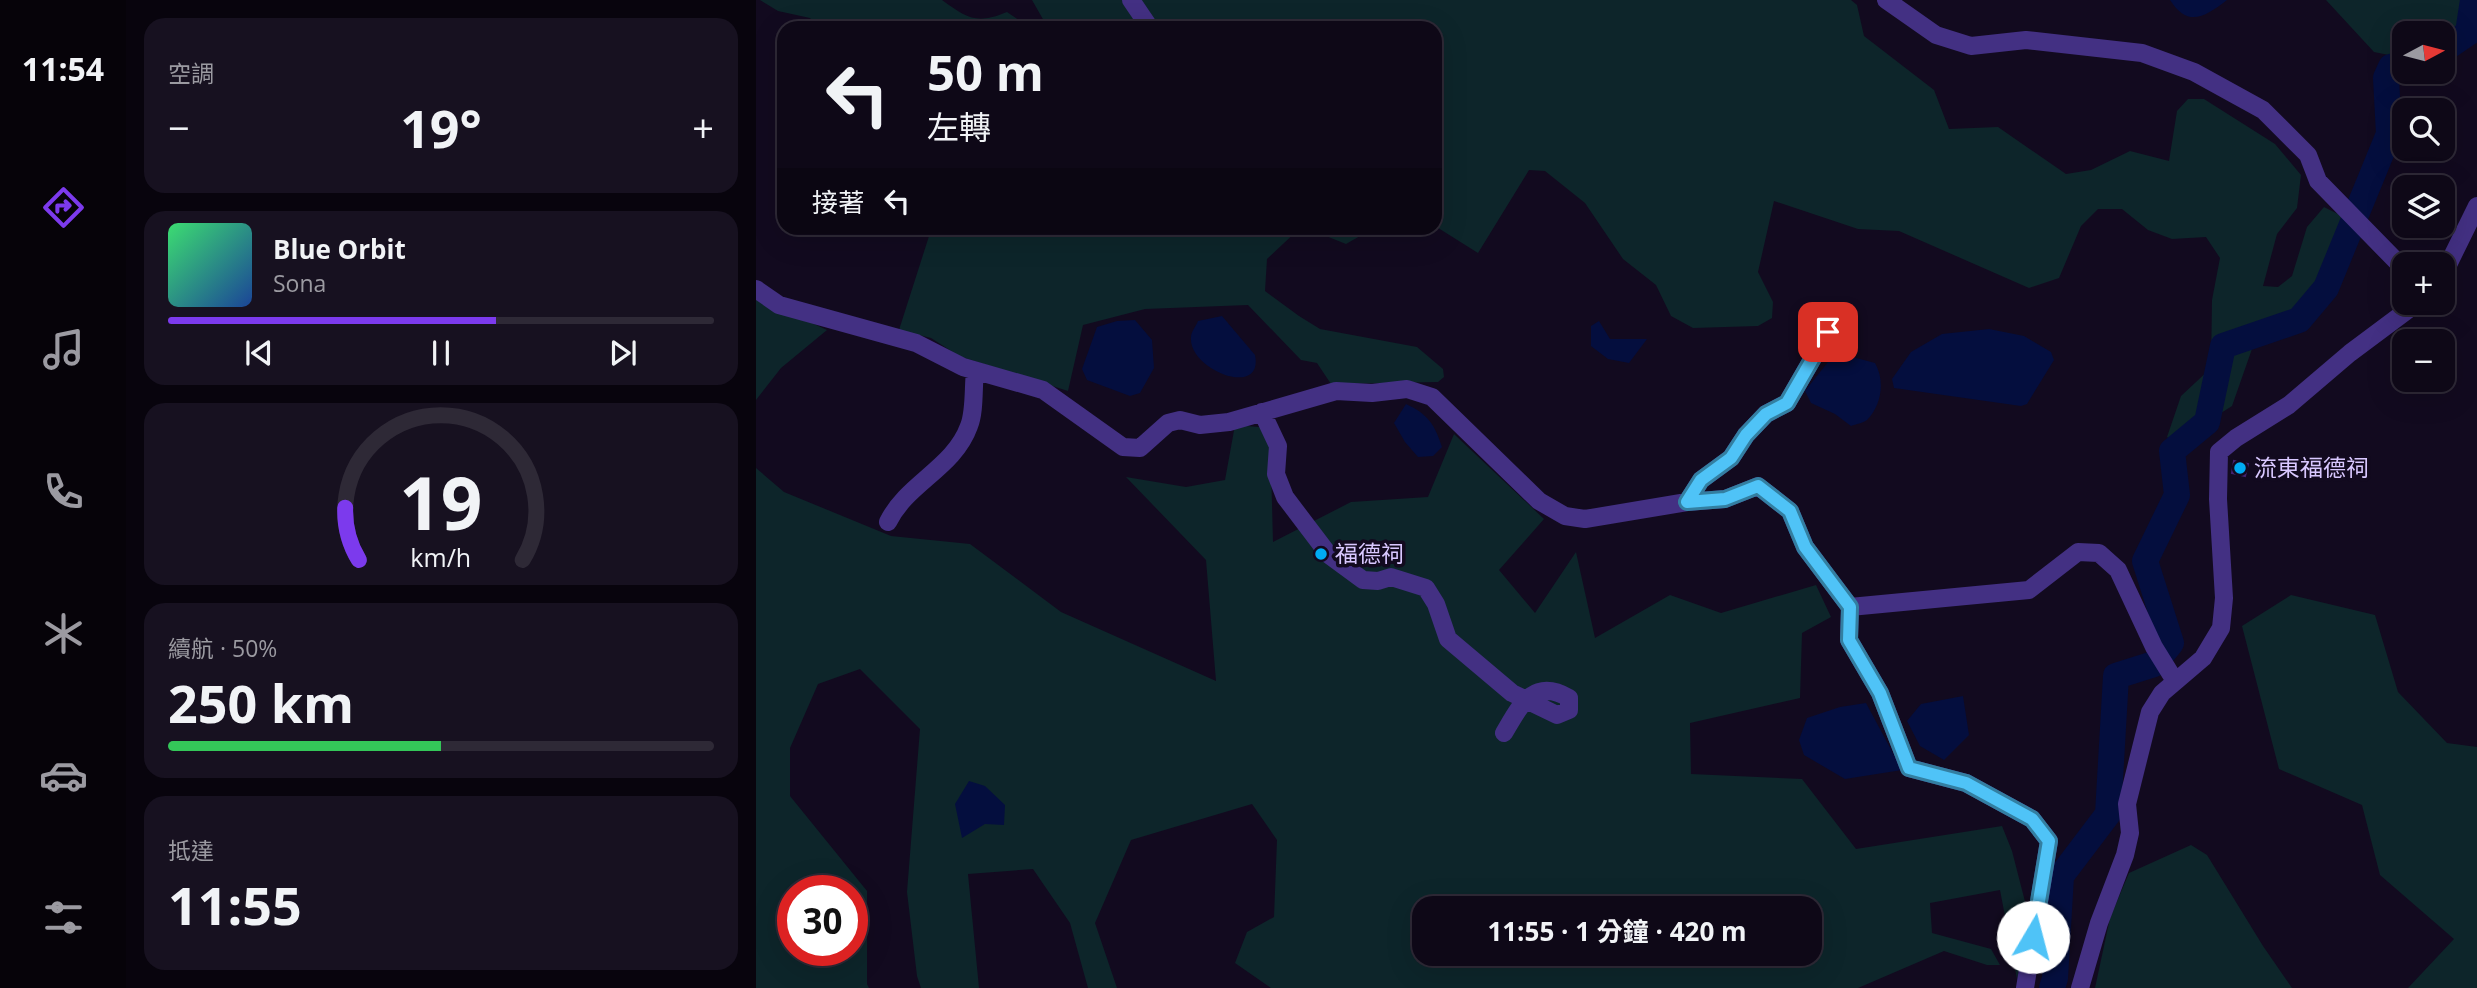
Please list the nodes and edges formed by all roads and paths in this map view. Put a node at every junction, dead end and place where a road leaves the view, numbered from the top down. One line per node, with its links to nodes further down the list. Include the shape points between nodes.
1 (1130, 0): 3 (street)
2 (1886, 0): 6 (street, via 1936,35 1971,46 2026,40 2143,53 2194,72 2263,110 2308,155 2318,181)
3 (1145, 21)
4 (2477, 205): 5 (street)
5 (2454, 252)
6 (2392, 257)
7 (756, 289): 10 (street, via 779,305 916,343)
8 (2401, 315): 15 (street, via 2289,405 2219,452 2221,628 2203,658)
9 (1828, 332): 12 (street, via 1787,403 1766,414 1731,458 1701,480)
10 (975, 371): 11 (street, via 1044,390 1123,447 1140,448 1168,423 1229,422); 13 (street, via 970,426 948,459 908,493)
11 (1262, 412): 12 (street, via 1336,391 1407,389 1432,397 1539,501 1565,516 1585,519); 16 (street, via 1278,446 1276,474 1285,497 1329,555 1363,580 1391,577 1426,588 1448,639 1525,699)
12 (1687, 502): 14 (street, via 1725,499 1758,486 1790,511 1805,547)
13 (888, 522)
14 (1850, 607): 15 (street, via 2029,590 2078,552 2099,553 2118,570); 17 (street, via 1849,640 1880,693 1909,768 1966,783 2032,819 2049,841)
15 (2175, 681): 18 (street, via 2150,712 2127,804 2130,833 2125,855)
16 (1504, 733)
17 (2025, 988)
18 (2080, 988)

